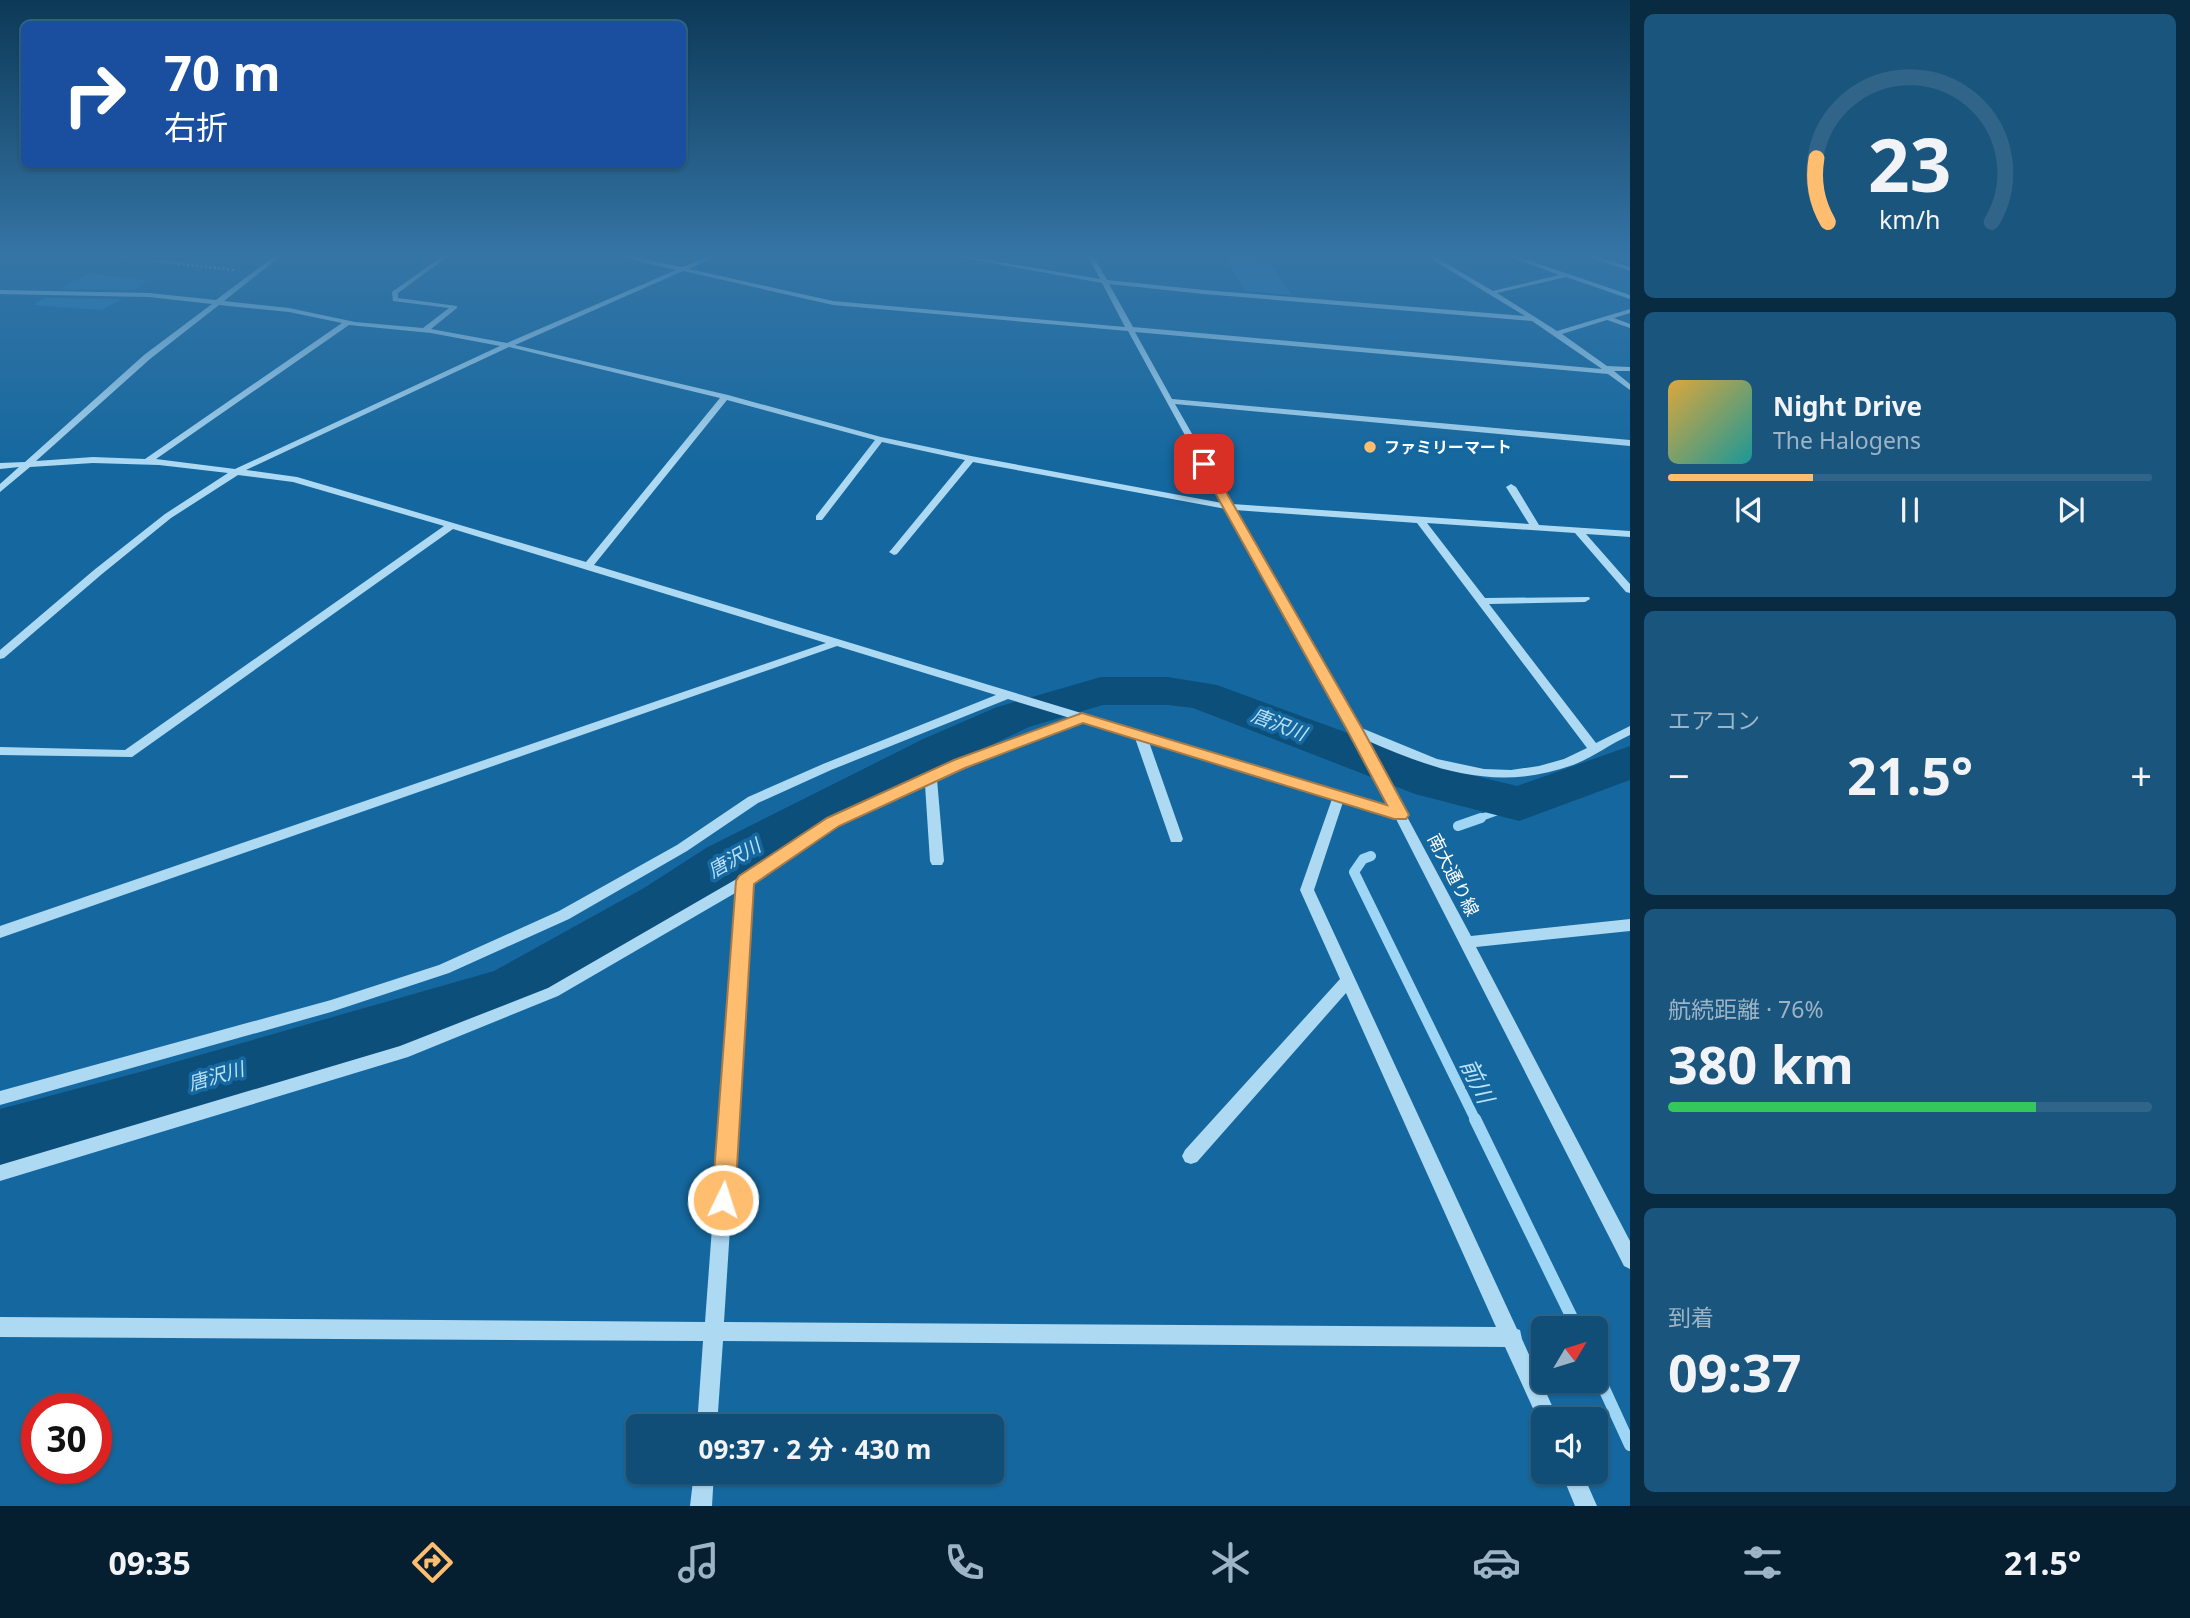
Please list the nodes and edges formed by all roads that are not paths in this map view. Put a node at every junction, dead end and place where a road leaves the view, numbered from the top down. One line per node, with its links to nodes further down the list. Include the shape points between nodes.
1 (188, 325): 23 (street)
2 (344, 325): 22 (street)
3 (369, 325): 11 (street)
4 (431, 325): 11 (street)
5 (553, 325): 13 (street)
6 (1088, 325): 10 (street)
7 (1128, 325): 10 (street, 南大通り線)
8 (1541, 325): 12 (street)
9 (1583, 325): 12 (street)
10 (1130, 329): 15 (street); 18 (street, 南大通り線)
11 (424, 331): 13 (street)
12 (1554, 334): 15 (street)
13 (508, 345): 17 (street); 25 (street)
14 (1630, 369): 15 (street)
15 (1608, 370): 16 (street)
16 (1630, 388)
17 (725, 397): 19 (street); 36 (street)
18 (1169, 401): 20 (street); 28 (street, 南大通り線)
19 (880, 439): 21 (street); 29 (street)
20 (1630, 443)
21 (971, 459): 28 (street); 35 (street)
22 (146, 462): 23 (street); 25 (street)
23 (29, 464): 24 (street); 27 (street)
24 (0, 466)
25 (238, 471): 31 (street, via 294,479); 41 (street, via 168,516)
26 (1511, 487): 32 (street)
27 (0, 489)
28 (1228, 506): 30 (street); 44 (street, 南大通り線)
29 (818, 518)
30 (1420, 520): 32 (street); 39 (street)
31 (452, 525): 36 (street); 48 (street, via 128,754)
32 (1536, 528): 33 (street)
33 (1577, 530): 34 (street); 37 (street)
34 (1630, 534)
35 (894, 552)
36 (588, 566): 40 (street)
37 (1630, 590)
38 (1585, 599): 39 (street)
39 (1482, 601): 47 (street)
40 (836, 643): 42 (street); 56 (street)
41 (0, 656)
42 (1017, 697): 43 (street); 59 (street, via 827,767 753,800 681,848 564,915 444,969 331,1006)
43 (1078, 717): 46 (street); 49 (street)
44 (1355, 730): 47 (street, via 1450,769 1494,774 1530,773); 51 (street, 南大通り線)
45 (1630, 730): 47 (street)
46 (1140, 735): 50 (street); 52 (street)
47 (1595, 750)
48 (0, 751)
49 (931, 777): 53 (street); 54 (street, via 833,822)
50 (1339, 796): 51 (street); 58 (street, via 1307,890)
51 (1400, 815): 57 (street, 南大通り線)
52 (1176, 839)
53 (937, 861)
54 (745, 881): 61 (street, via 552,992 402,1052); 64 (street)
55 (1630, 925): 57 (street)
56 (0, 932)
57 (1466, 942): 62 (street, 南大通り線)
58 (1347, 982): 60 (street); 65 (street)
59 (0, 1098)
60 (1191, 1156)
61 (0, 1173)
62 (1630, 1260)
63 (0, 1327): 64 (street)
64 (714, 1333): 65 (street); 67 (street)
65 (1513, 1338): 66 (street)
66 (1543, 1407)
67 (708, 1414)
68 (703, 1484): 70 (street)
69 (1576, 1484): 71 (street)
70 (701, 1506)
71 (1586, 1506)

